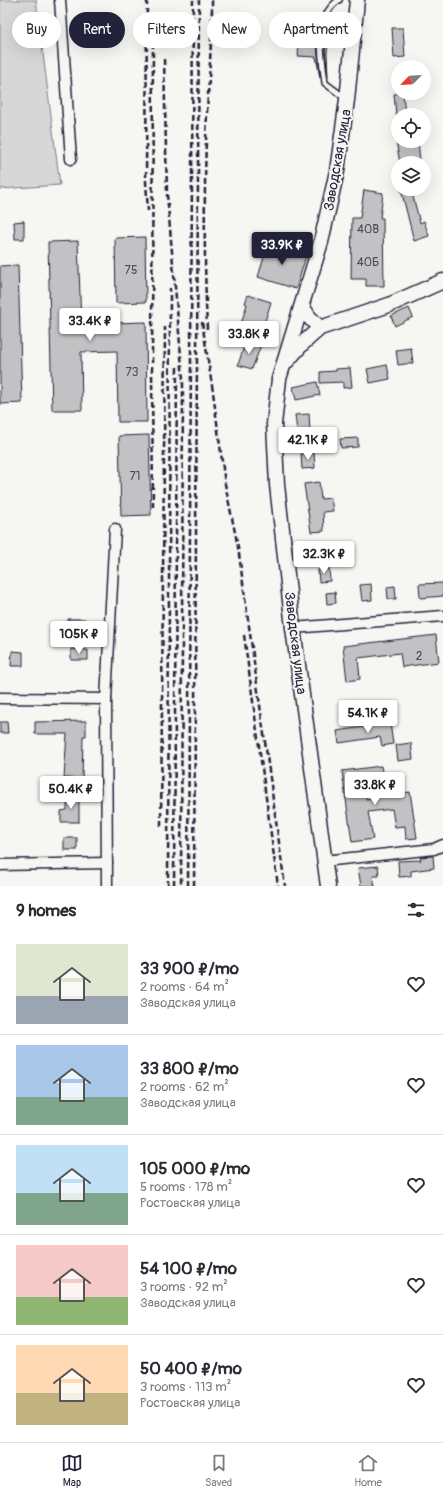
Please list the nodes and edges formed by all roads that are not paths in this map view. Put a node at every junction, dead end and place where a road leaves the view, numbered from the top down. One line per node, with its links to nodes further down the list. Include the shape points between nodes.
1 (60, 0): 5 (street)
2 (339, 0): 4 (lane, via 332,4 323,18 321,53 325,83)
3 (356, 0): 4 (main road, Заводская улица)
4 (347, 100): 7 (main road, Заводская улица, via 337,171 321,242)
5 (71, 159)
6 (443, 281): 8 (main road, via 389,305)
7 (302, 306): 8 (main road); 9 (main road, Заводская улица)
8 (320, 328): 9 (main road)
9 (284, 364): 12 (main road, Заводская улица, via 275,408 273,440)
10 (115, 529): 14 (street)
11 (443, 616): 12 (street)
12 (293, 628): 16 (main road, Заводская улица)
13 (0, 698): 14 (street)
14 (106, 699): 17 (street)
15 (443, 845): 16 (street, via 434,849)
16 (324, 861): 20 (main road, Заводская улица)
17 (107, 863): 18 (street); 19 (street)
18 (0, 865)
19 (107, 886)
20 (328, 886)

